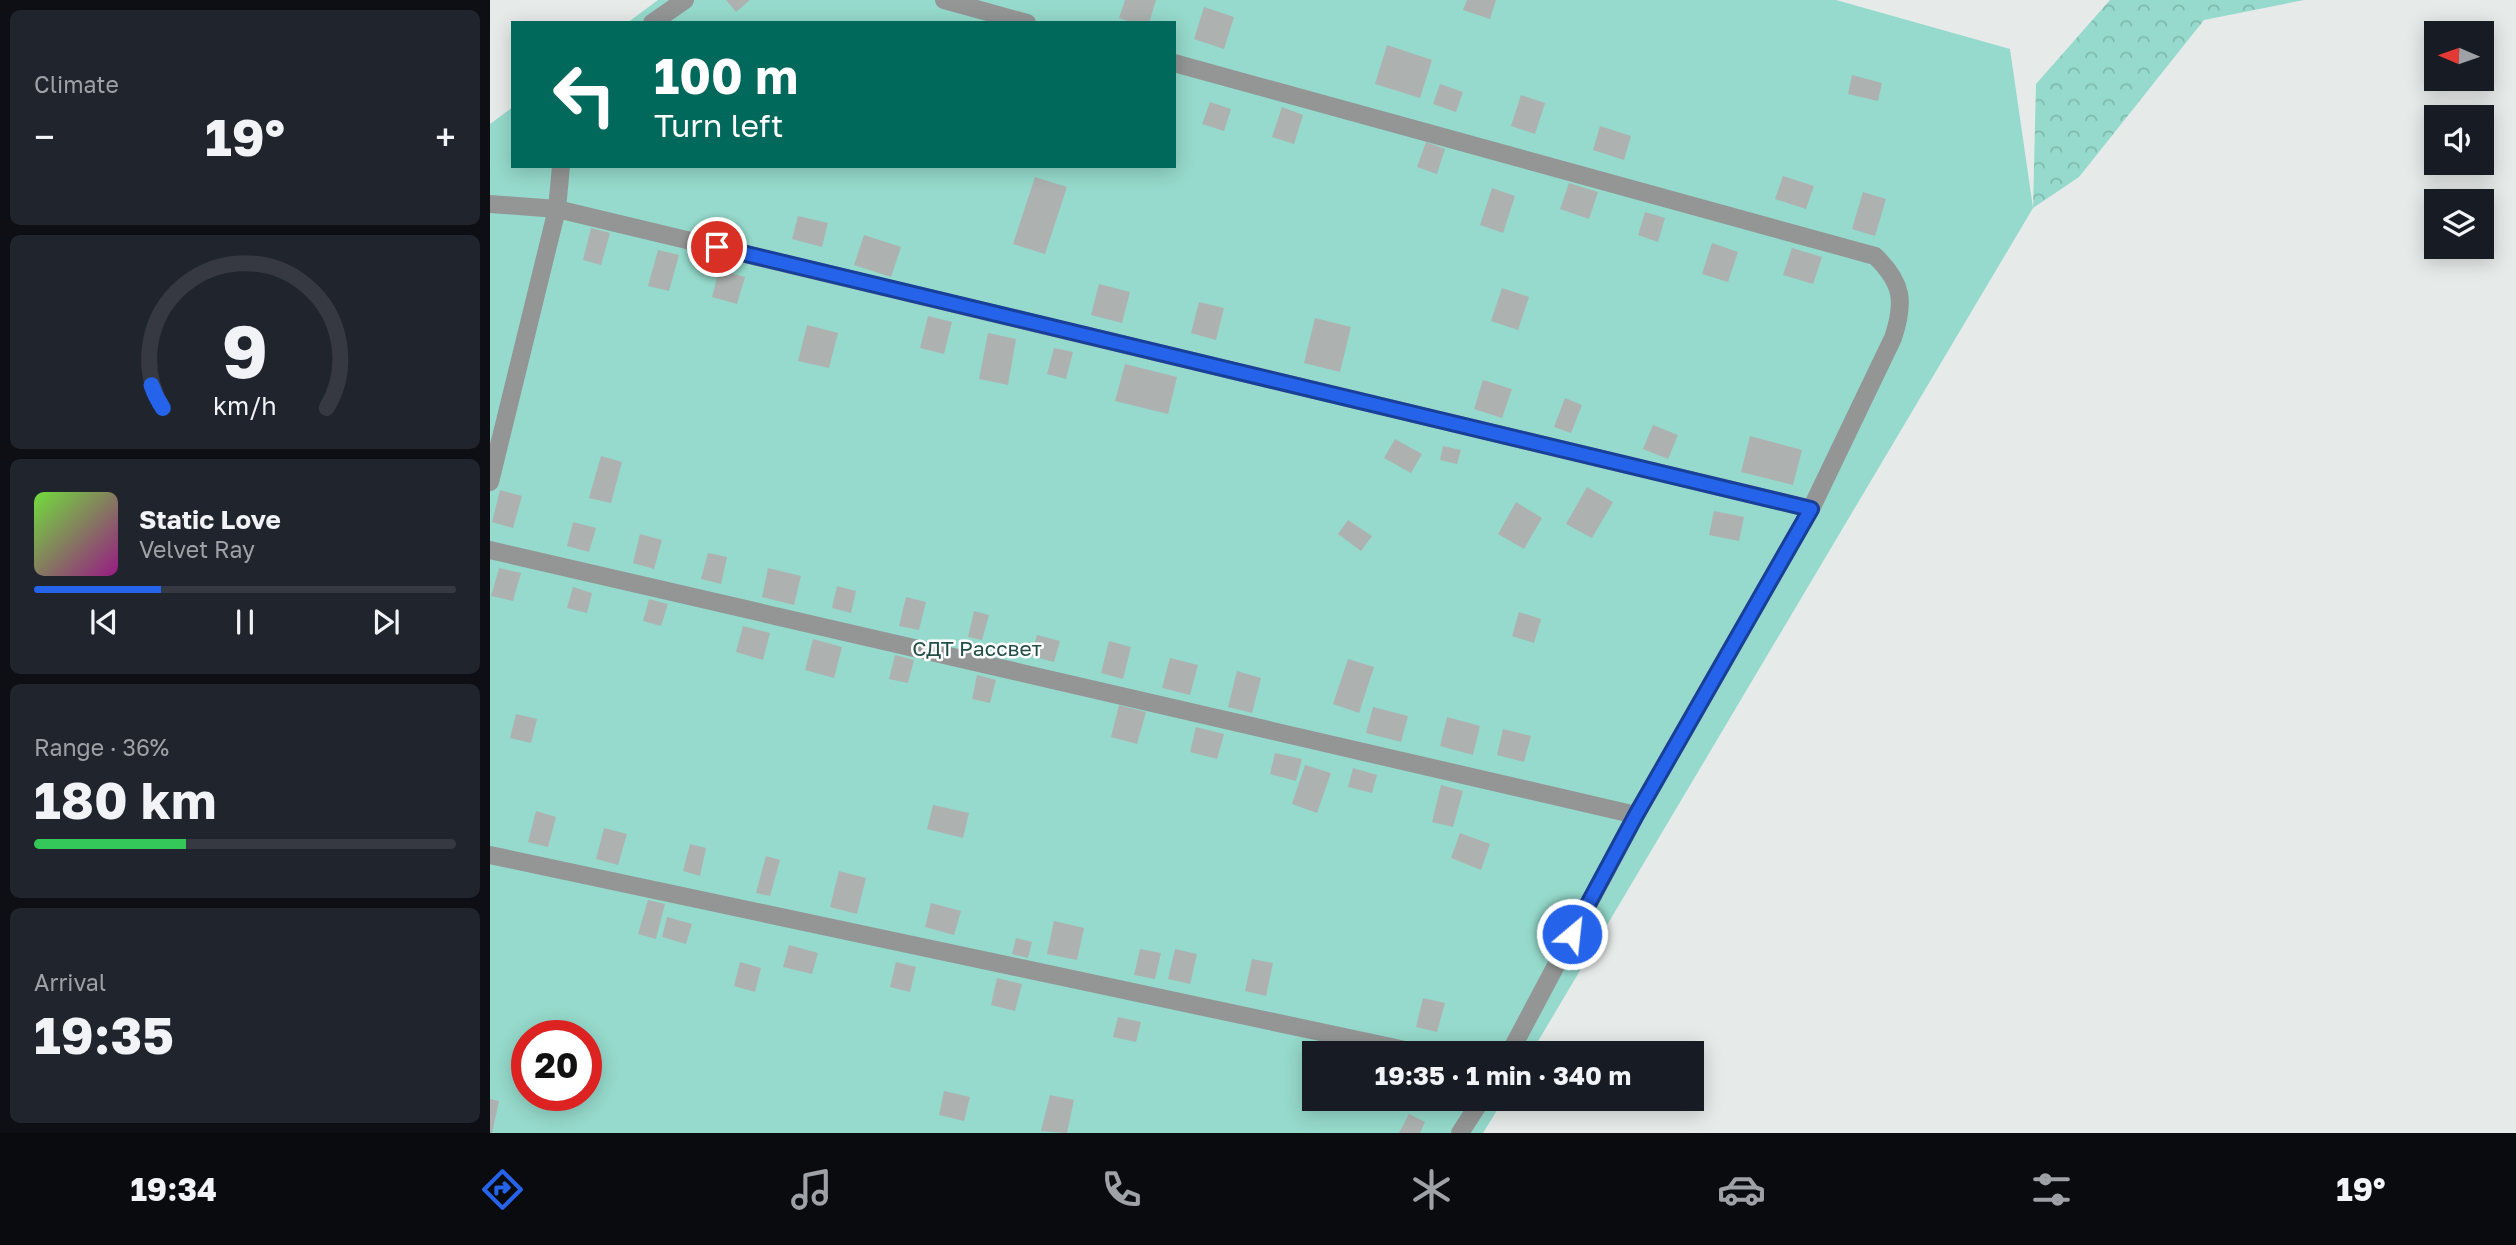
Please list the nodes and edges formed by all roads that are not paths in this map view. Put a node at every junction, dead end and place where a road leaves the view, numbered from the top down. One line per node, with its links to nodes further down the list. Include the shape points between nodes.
1 (685, 0): 3 (lane)
2 (944, 0): 4 (lane)
3 (655, 21)
4 (1020, 21)
5 (1176, 64): 10 (lane, via 1875,256 1898,289 1900,316)
6 (561, 168): 8 (lane)
7 (490, 204): 8 (lane)
8 (557, 209): 9 (lane); 10 (lane)
9 (490, 482)
10 (1811, 509): 12 (lane)
11 (490, 550): 12 (lane)
12 (1636, 815): 15 (lane)
13 (490, 855): 14 (lane)
14 (1363, 1041)
15 (1516, 1041)
16 (1474, 1111): 17 (lane)
17 (1460, 1133)

